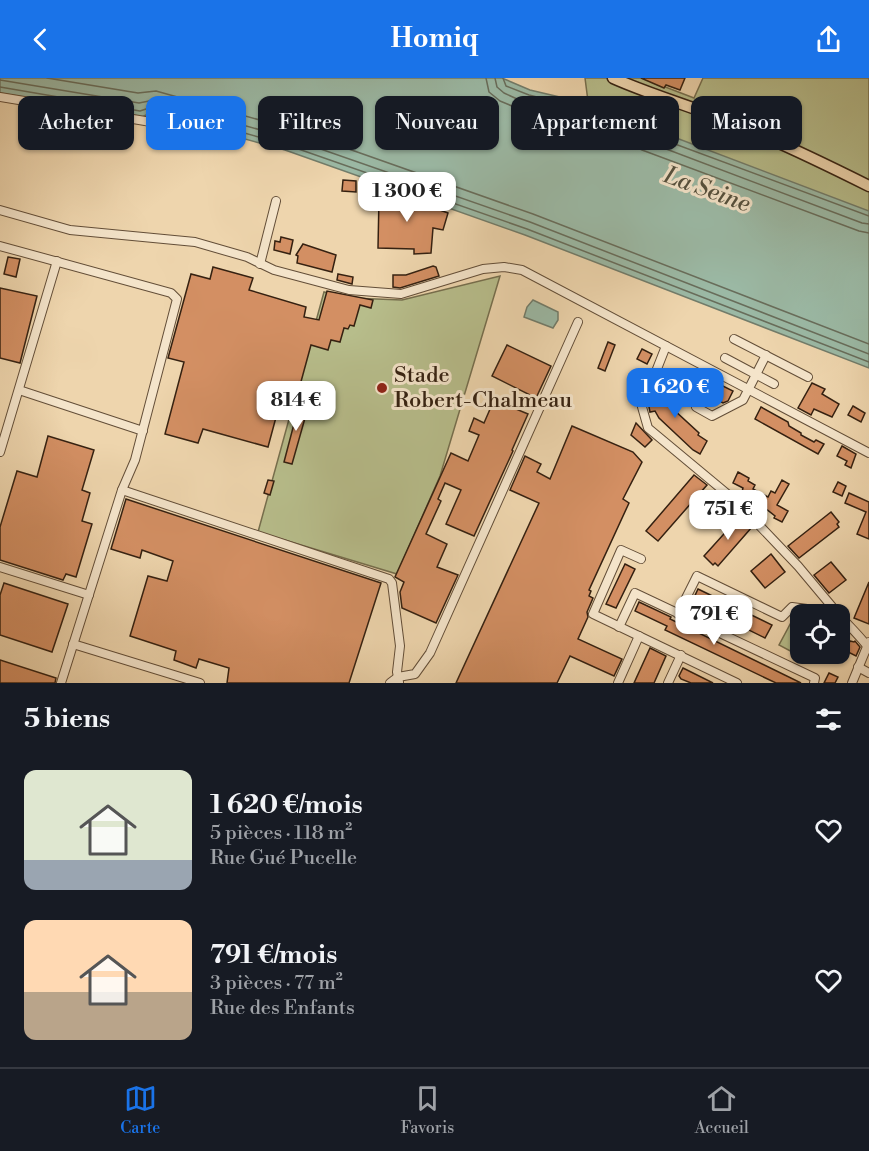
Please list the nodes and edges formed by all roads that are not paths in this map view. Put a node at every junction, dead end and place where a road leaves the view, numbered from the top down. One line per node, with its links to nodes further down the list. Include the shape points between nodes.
1 (613, 78): 4 (main road, via 794,148)
2 (0, 97): 3 (street)
3 (146, 121)
4 (869, 186)
5 (276, 201): 9 (street)
6 (0, 210): 9 (street, via 70,230 195,242)
7 (0, 246): 8 (street)
8 (57, 261): 19 (street); 21 (street, via 171,293 177,299)
9 (260, 264): 12 (street, via 349,290 401,294 483,269 522,270)
10 (578, 322): 39 (street, via 430,653 416,674)
11 (734, 339): 13 (street)
12 (666, 346): 18 (street); 28 (street, via 642,408 648,428 737,502)
13 (766, 355): 15 (street); 16 (street)
14 (725, 358): 15 (street)
15 (756, 375): 17 (street); 18 (street)
16 (808, 377)
17 (774, 384)
18 (749, 389): 20 (street, via 741,402 712,416); 23 (street)
19 (18, 390): 21 (street); 22 (street)
20 (696, 407)
21 (143, 431): 24 (street)
22 (0, 452)
23 (869, 453)
24 (122, 490): 27 (street); 39 (street, via 389,579 393,583 400,646)
25 (641, 558): 31 (street, via 621,550 593,614)
26 (0, 567): 27 (street)
27 (89, 595): 34 (street)
28 (830, 604)
29 (790, 609): 30 (street, via 782,617 697,576)
30 (678, 614): 31 (street, via 635,593); 45 (street, via 814,678)
31 (619, 627): 33 (street)
32 (850, 628): 35 (street)
33 (639, 636): 36 (street); 42 (street)
34 (74, 644): 40 (street); 41 (street)
35 (868, 645): 37 (street)
36 (681, 655): 43 (street); 44 (street)
37 (858, 667): 38 (street); 46 (street)
38 (869, 674)
39 (396, 681)
40 (61, 683)
41 (200, 683)
42 (618, 683)
43 (668, 683)
44 (737, 683)
45 (814, 683)
46 (852, 683)

